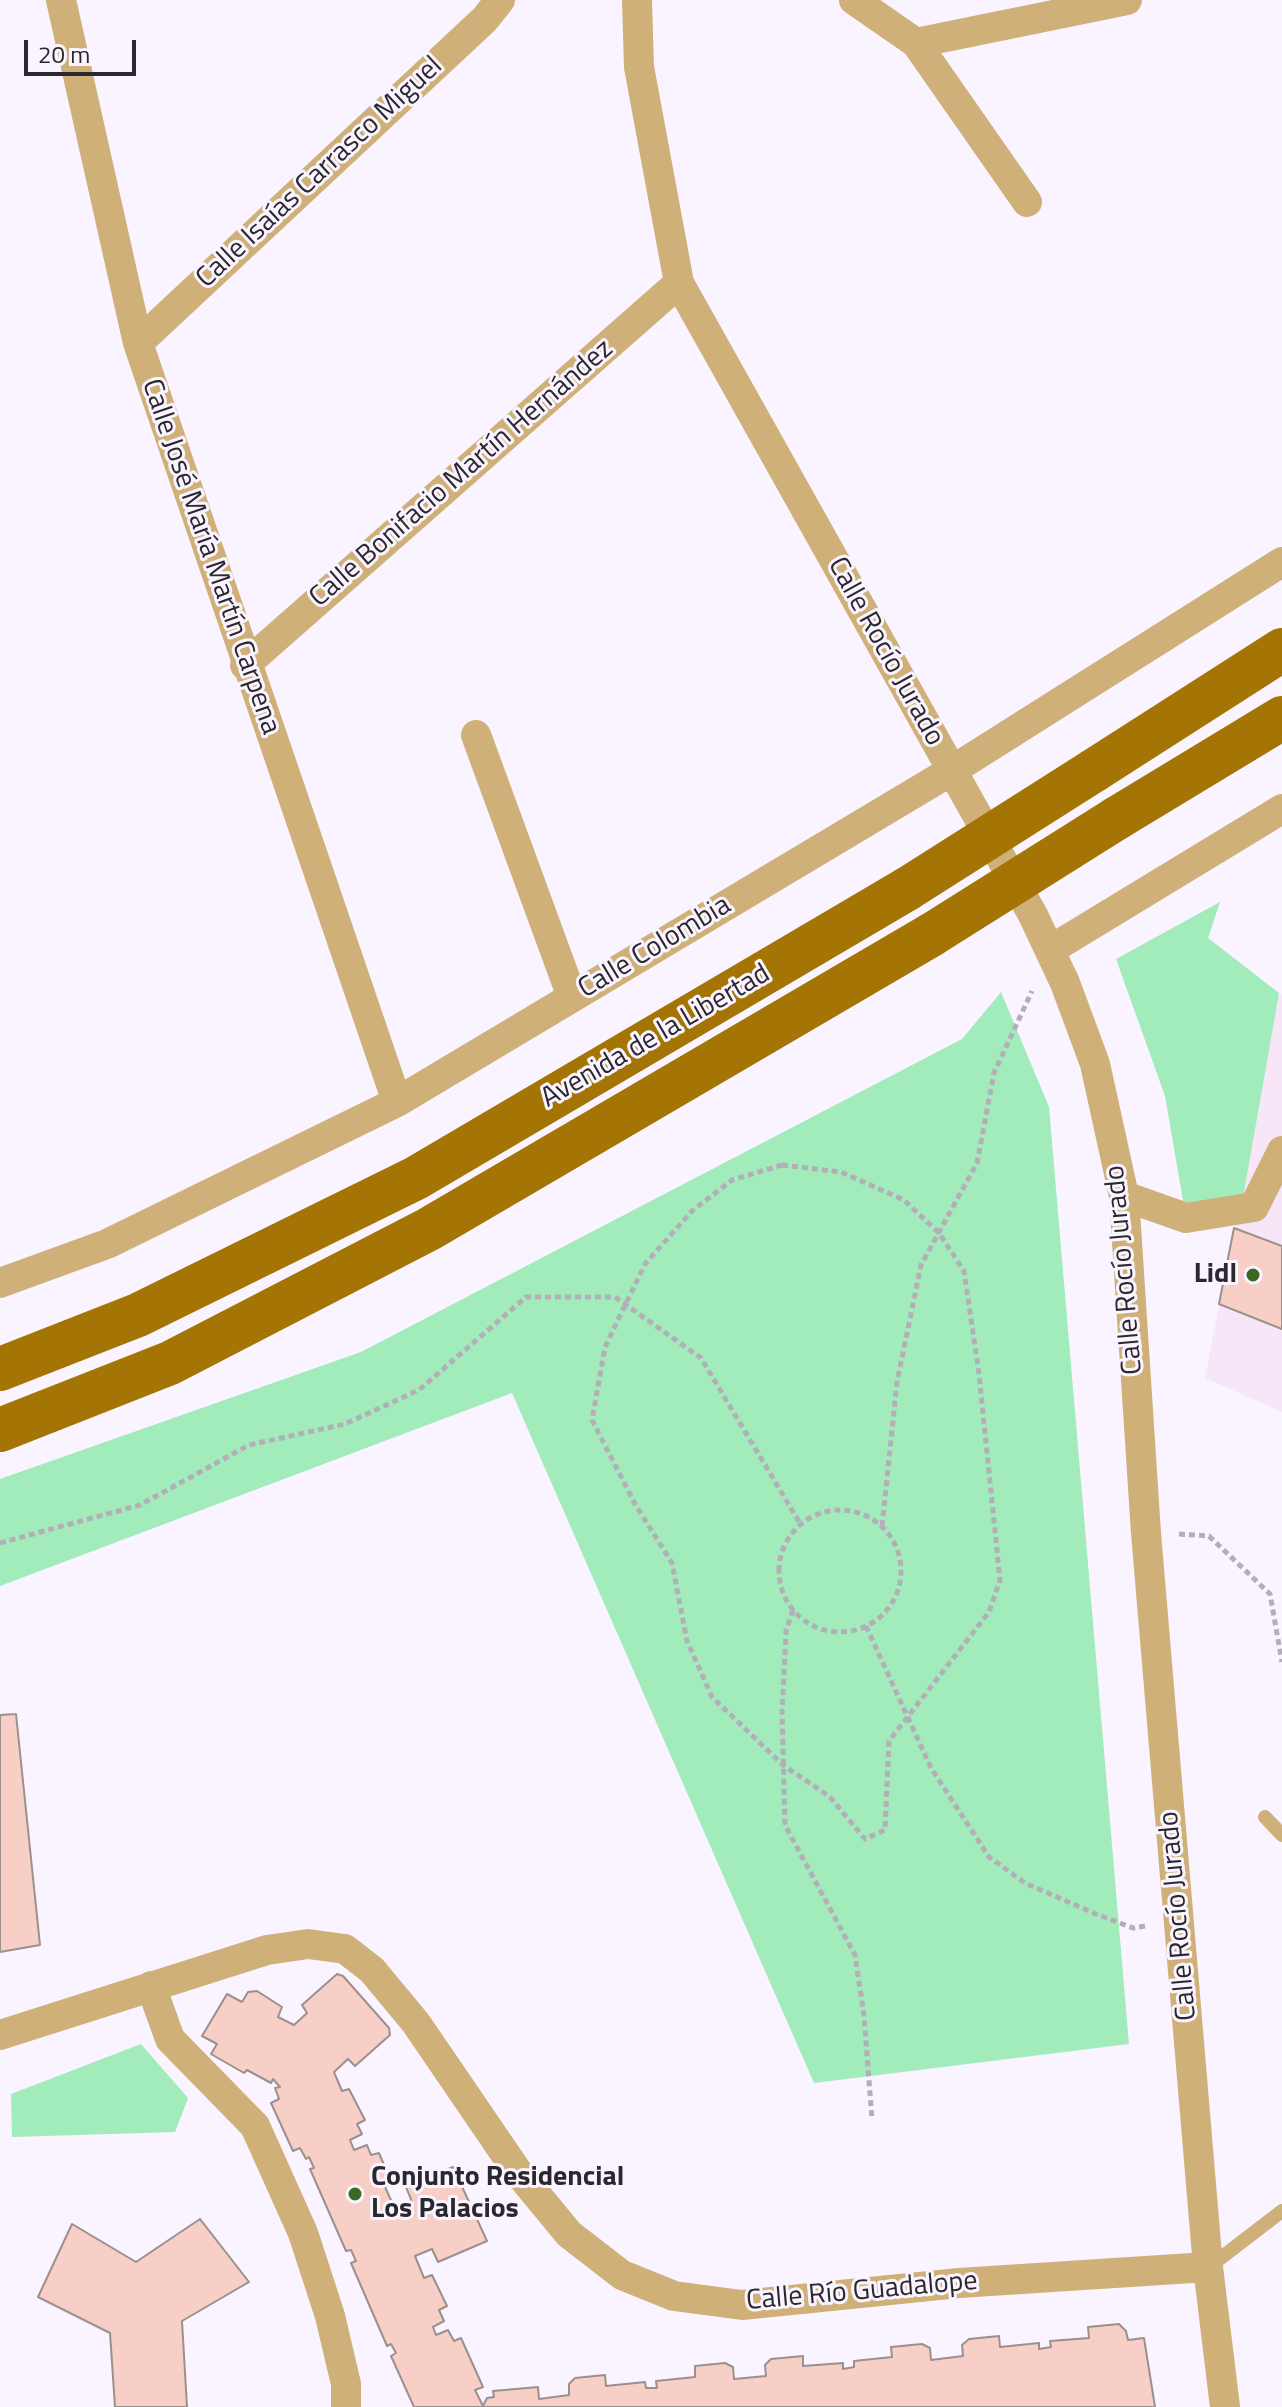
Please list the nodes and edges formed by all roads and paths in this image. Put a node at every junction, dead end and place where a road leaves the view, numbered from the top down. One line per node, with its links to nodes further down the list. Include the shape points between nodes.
1 (61, 0): 9 (street, Calle José María Martín Carpena)
2 (500, 0): 9 (street, Calle Isaías Carrasco Miguel)
3 (637, 0): 8 (street, Calle Rocío Jurado, via 639,67)
4 (854, 0): 6 (street)
5 (1127, 0): 6 (street)
6 (916, 43): 7 (street)
7 (1027, 202)
8 (679, 283): 12 (street, Calle Bonifacio Martín Hernández); 15 (street, Calle Rocío Jurado)
9 (138, 343): 12 (street, Calle José María Martín Carpena)
10 (1282, 562): 15 (street, Calle Colombia)
11 (1282, 650): 25 (main road, Avenida de la Libertad, bridge, via 907,889 416,1178 138,1315)
12 (245, 665): 19 (street, Calle José María Martín Carpena)
13 (1282, 718): 26 (main road, Avenida de la Libertad, bridge, via 931,935 429,1229 170,1363)
14 (476, 735): 18 (street)
15 (951, 771): 17 (street, Calle Rocío Jurado); 18 (street, Calle Colombia)
16 (1282, 809): 17 (street)
17 (1050, 950): 21 (street, Calle Rocío Jurado, via 1095,1064); 22 (path, via 994,1073 977,1163)
18 (572, 997): 19 (street, Calle Colombia)
19 (397, 1102): 23 (street, Calle Colombia, via 107,1244)
20 (1282, 1151): 21 (street, via 1254,1207 1186,1218)
21 (1124, 1196): 29 (street, Calle Rocío Jurado)
22 (939, 1233): 24 (path, via 904,1200 841,1172 782,1165 732,1180 692,1211 645,1264); 28 (path, via 921,1265 897,1382); 34 (path, via 964,1271 1000,1580 989,1612)
23 (0, 1283)
24 (625, 1304): 27 (path, via 701,1358); 30 (path, via 615,1297 526,1297 419,1390 357,1419 249,1445 140,1505); 35 (path, via 605,1347 592,1420 672,1563 687,1641 712,1697)
25 (0, 1369)
26 (0, 1430)
27 (801, 1525): 28 (path, via 835,1510 863,1515); 31 (path, via 783,1548 779,1568)
28 (882, 1526): 32 (path, via 895,1543 902,1568 899,1590 885,1613)
29 (1146, 1533): 33 (path, via 1209,1536 1270,1594); 38 (street, Calle Rocío Jurado)
30 (0, 1543)
31 (793, 1610): 32 (path, via 827,1632); 35 (path, via 786,1631)
32 (866, 1626): 34 (path)
33 (1282, 1662)
34 (909, 1719): 35 (path, via 889,1741 885,1830 865,1839 830,1797); 38 (path, via 931,1768 989,1857 1025,1883 1133,1928)
35 (783, 1765): 41 (path, via 785,1825 855,1955)
36 (1265, 1817): 37 (lane)
37 (1282, 1835)
38 (1179, 1922): 43 (street, Calle Rocío Jurado)
39 (151, 1986): 40 (street, Calle Río Guadalope); 43 (street, Calle Río Guadalope, via 267,1950 308,1944 345,1949 372,1970 416,2023 517,2171 569,2234 622,2275 674,2296 742,2305 959,2283); 44 (street, via 170,2039 255,2126 303,2233 330,2316)
40 (0, 2035)
41 (872, 2119)
42 (1282, 2211): 43 (lane)
43 (1208, 2267): 45 (street, Calle Rocío Jurado)
44 (346, 2407)
45 (1225, 2407)

